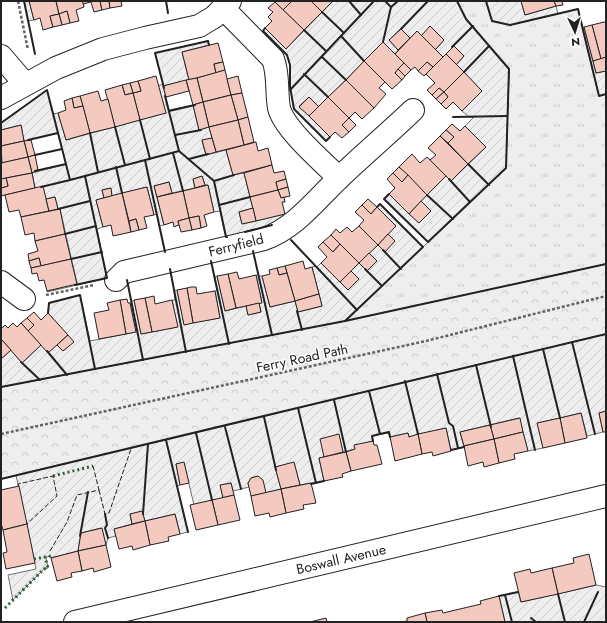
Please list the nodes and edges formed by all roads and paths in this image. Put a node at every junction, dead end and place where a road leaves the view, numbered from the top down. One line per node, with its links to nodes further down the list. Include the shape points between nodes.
1 (18, 1): 3 (path, via 29,56)
2 (227, 4): 4 (street, via 210,20 199,26 103,48); 7 (street, via 273,59 280,109 286,124)
3 (6, 62): 4 (street)
4 (25, 84): 5 (street)
5 (1, 98)
6 (413, 110): 7 (street, Ferryfield)
7 (339, 178): 8 (street, Ferryfield, via 291,224 273,236 124,272)
8 (116, 280): 11 (path)
9 (1, 282): 11 (street)
10 (606, 296): 12 (path, Ferry Road Path, via 426,341)
11 (24, 299)
12 (1, 434)
13 (606, 496): 14 (street, Boswall Avenue)
14 (75, 622)

